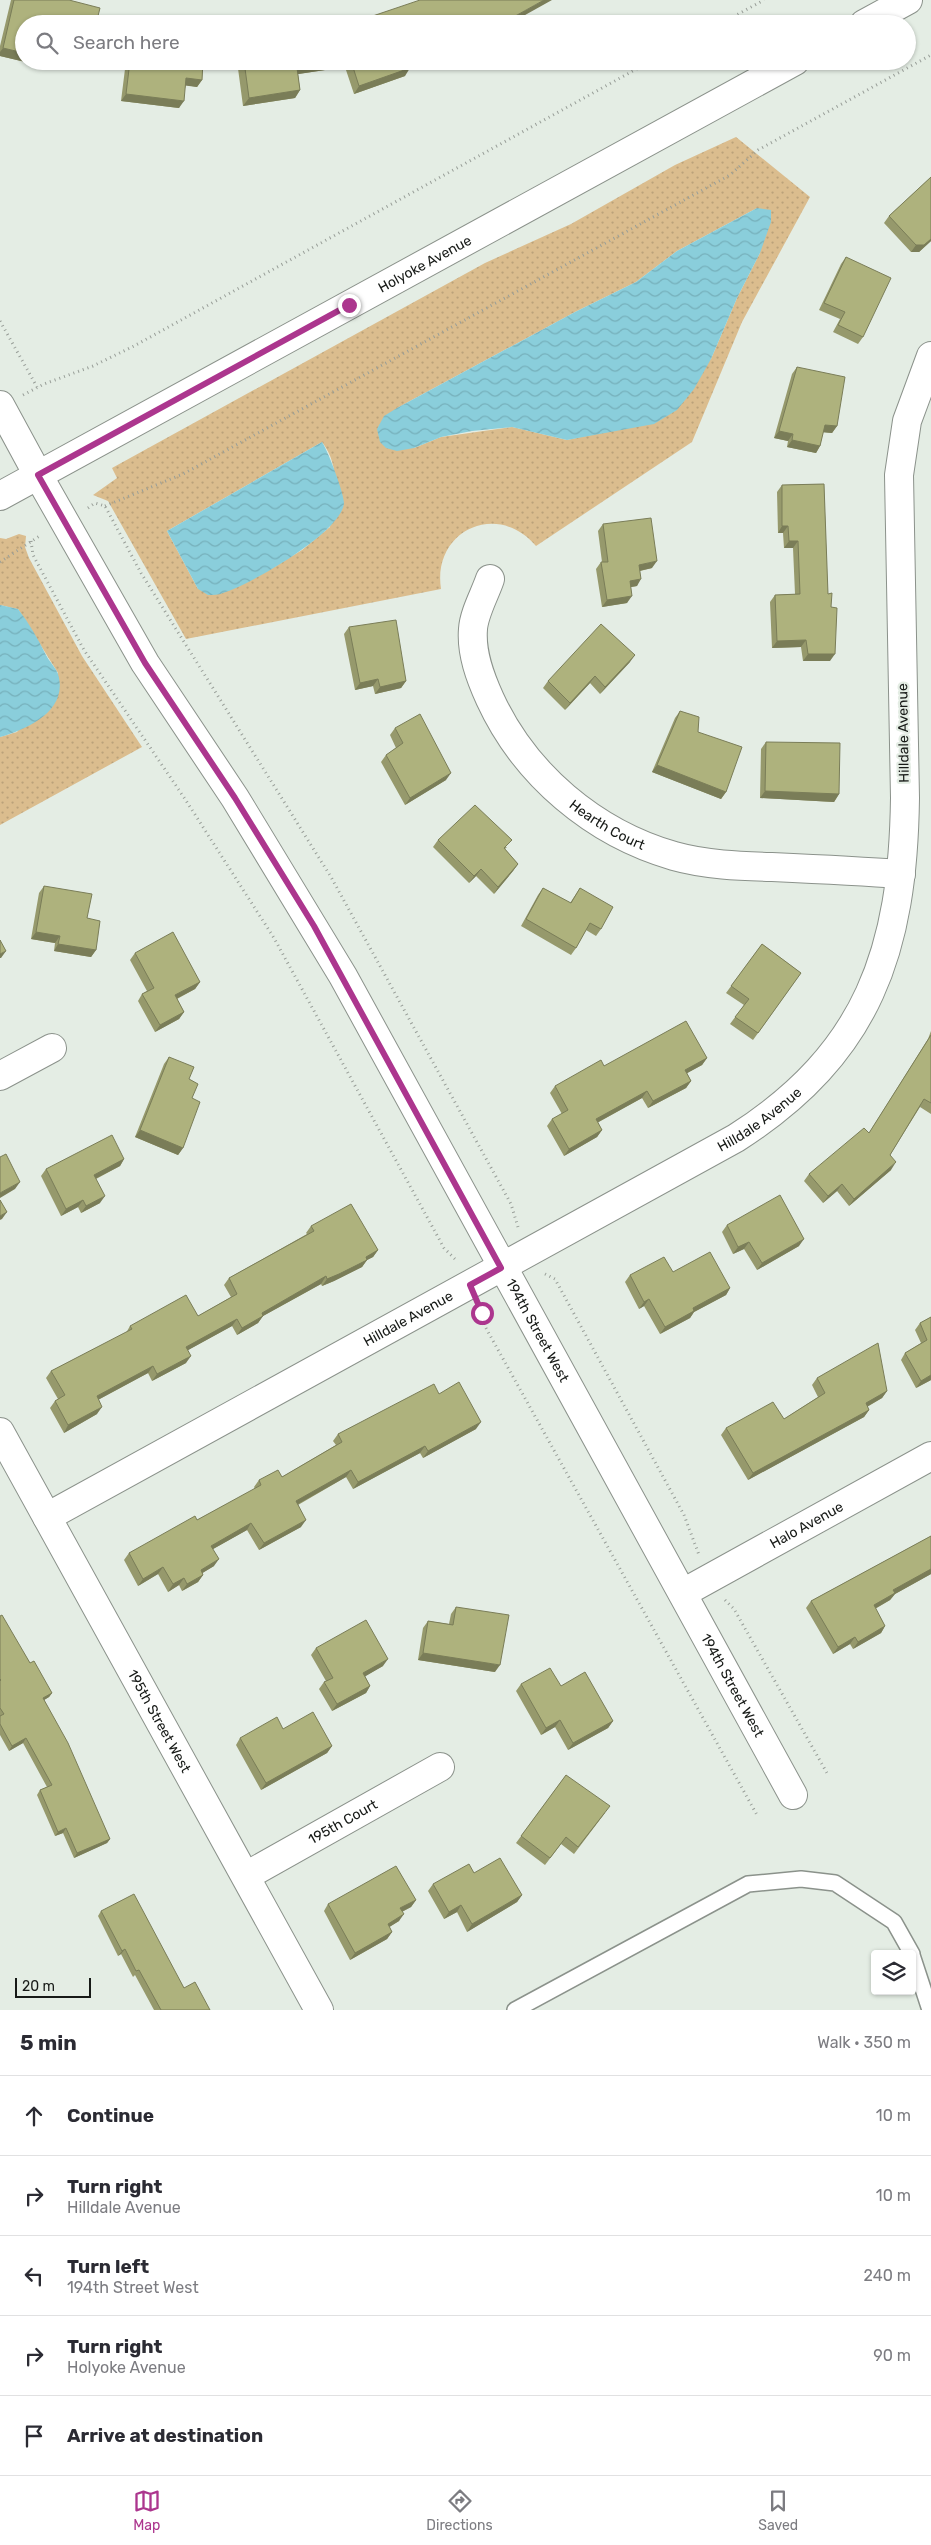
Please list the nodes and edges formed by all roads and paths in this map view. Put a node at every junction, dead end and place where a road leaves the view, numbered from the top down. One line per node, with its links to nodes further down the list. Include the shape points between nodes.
1 (764, 0): 3 (path)
2 (908, 0): 4 (street)
3 (736, 15)
4 (880, 15)
5 (931, 56): 6 (path)
6 (916, 64)
7 (635, 70): 12 (path, via 134,346)
8 (779, 70): 14 (street, Holyoke Avenue)
9 (905, 70): 17 (path, via 758,150 730,175 218,455 183,474)
10 (0, 321): 12 (path)
11 (931, 356): 20 (street, Hilldale Avenue, via 907,421 899,475 905,798)
12 (37, 387): 13 (path)
13 (1, 406): 14 (street, 194th Street West)
14 (38, 475): 15 (street, Holyoke Avenue); 24 (street, 194th Street West, via 145,663 230,790 314,926)
15 (0, 496)
16 (95, 504): 17 (path)
17 (104, 506): 23 (path, via 146,581 281,796 373,951 511,1204 516,1225)
18 (0, 562): 25 (path, via 31,541 33,555 84,650 274,938 444,1248 456,1258)
19 (490, 579): 20 (street, Hearth Court, via 473,626 472,644 483,685 502,723 524,755 573,804 627,839 689,860)
20 (901, 874): 23 (street, Hilldale Avenue, via 896,918 878,976 843,1040 812,1079 764,1120 736,1138)
21 (52, 1048): 22 (street)
22 (0, 1076)
23 (531, 1251): 24 (street, Hilldale Avenue); 29 (path, via 565,1297 684,1515)
24 (501, 1268): 25 (street, Hilldale Avenue); 30 (street, 194th Street West)
25 (470, 1285): 28 (street, Hilldale Avenue); 34 (path, via 482,1310 482,1321)
26 (0, 1432): 28 (street, 195th Street West)
27 (931, 1456): 29 (street, Halo Avenue)
28 (47, 1517): 35 (street, 195th Street West)
29 (711, 1577): 30 (street, Halo Avenue); 32 (path, via 726,1603 734,1609)
30 (683, 1593): 33 (street, 194th Street West)
31 (440, 1767): 35 (street, 195th Court)
32 (827, 1773)
33 (793, 1796)
34 (757, 1815)
35 (246, 1876): 38 (street, 195th Street West)
36 (910, 1950): 39 (lane, via 894,1922 835,1883 800,1879 748,1884)
37 (916, 1966): 40 (lane)
38 (319, 2010)
39 (516, 2010)
40 (930, 2010)

